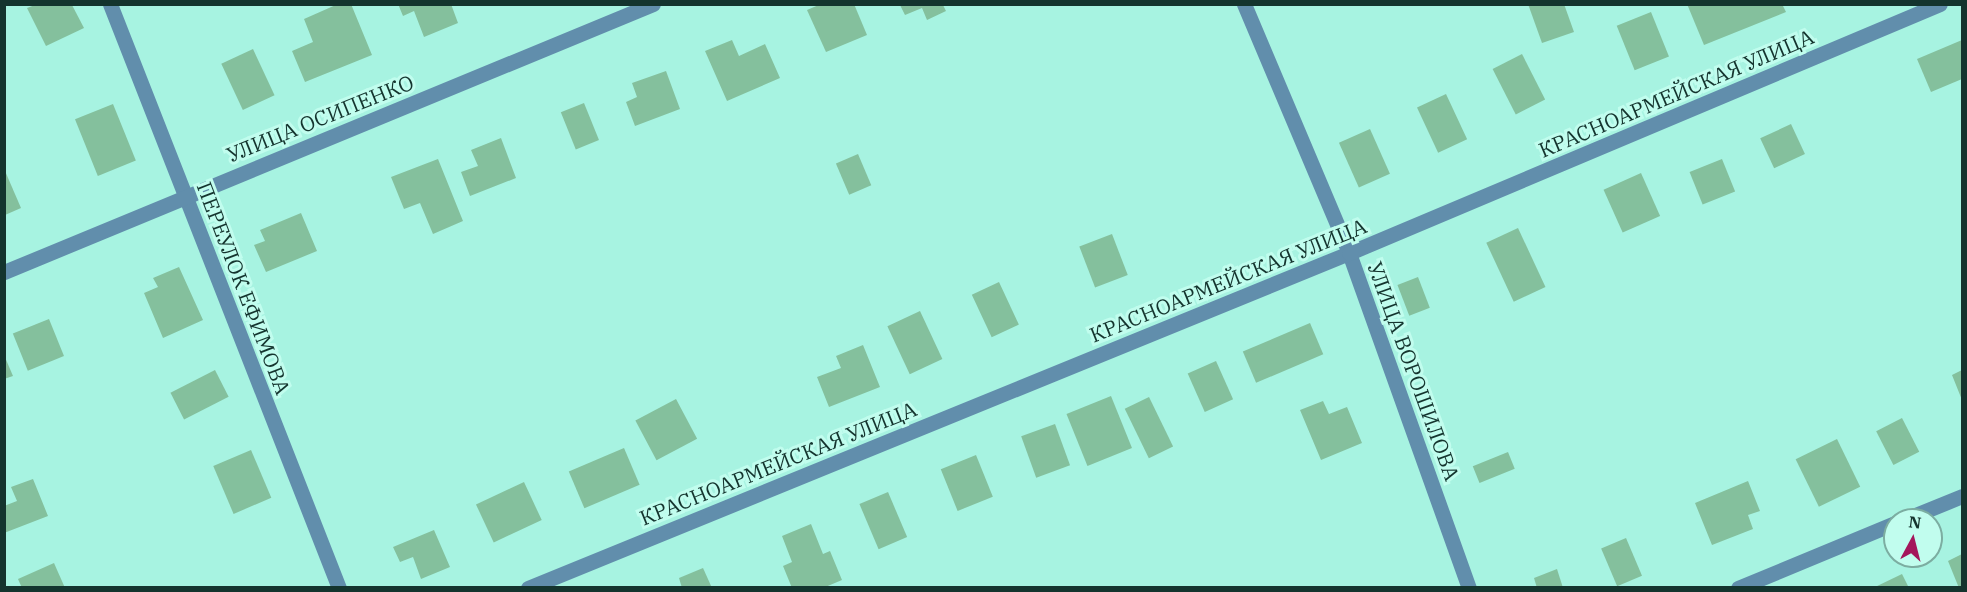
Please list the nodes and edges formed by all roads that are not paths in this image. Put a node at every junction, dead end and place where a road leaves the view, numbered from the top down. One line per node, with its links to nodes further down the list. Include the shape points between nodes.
1 (110, 4): 5 (street, ПЕРЕУЛОК ЕФИМОВА)
2 (653, 4): 5 (street, УЛИЦА ОСИПЕНКО)
3 (1244, 4): 6 (street, УЛИЦА ВОРОШИЛОВА)
4 (1940, 4): 6 (street, КРАСНОАРМЕЙСКАЯ УЛИЦА)
5 (185, 195): 7 (street, УЛИЦА ОСИПЕНКО); 11 (street, ПЕРЕУЛОК ЕФИМОВА)
6 (1349, 253): 12 (street, КРАСНОАРМЕЙСКАЯ УЛИЦА); 13 (street, УЛИЦА ВОРОШИЛОВА)
7 (4, 272)
8 (1962, 496): 9 (street)
9 (1932, 508)
10 (1883, 528): 14 (street)
11 (339, 588)
12 (528, 588)
13 (1469, 588)
14 (1738, 588)

